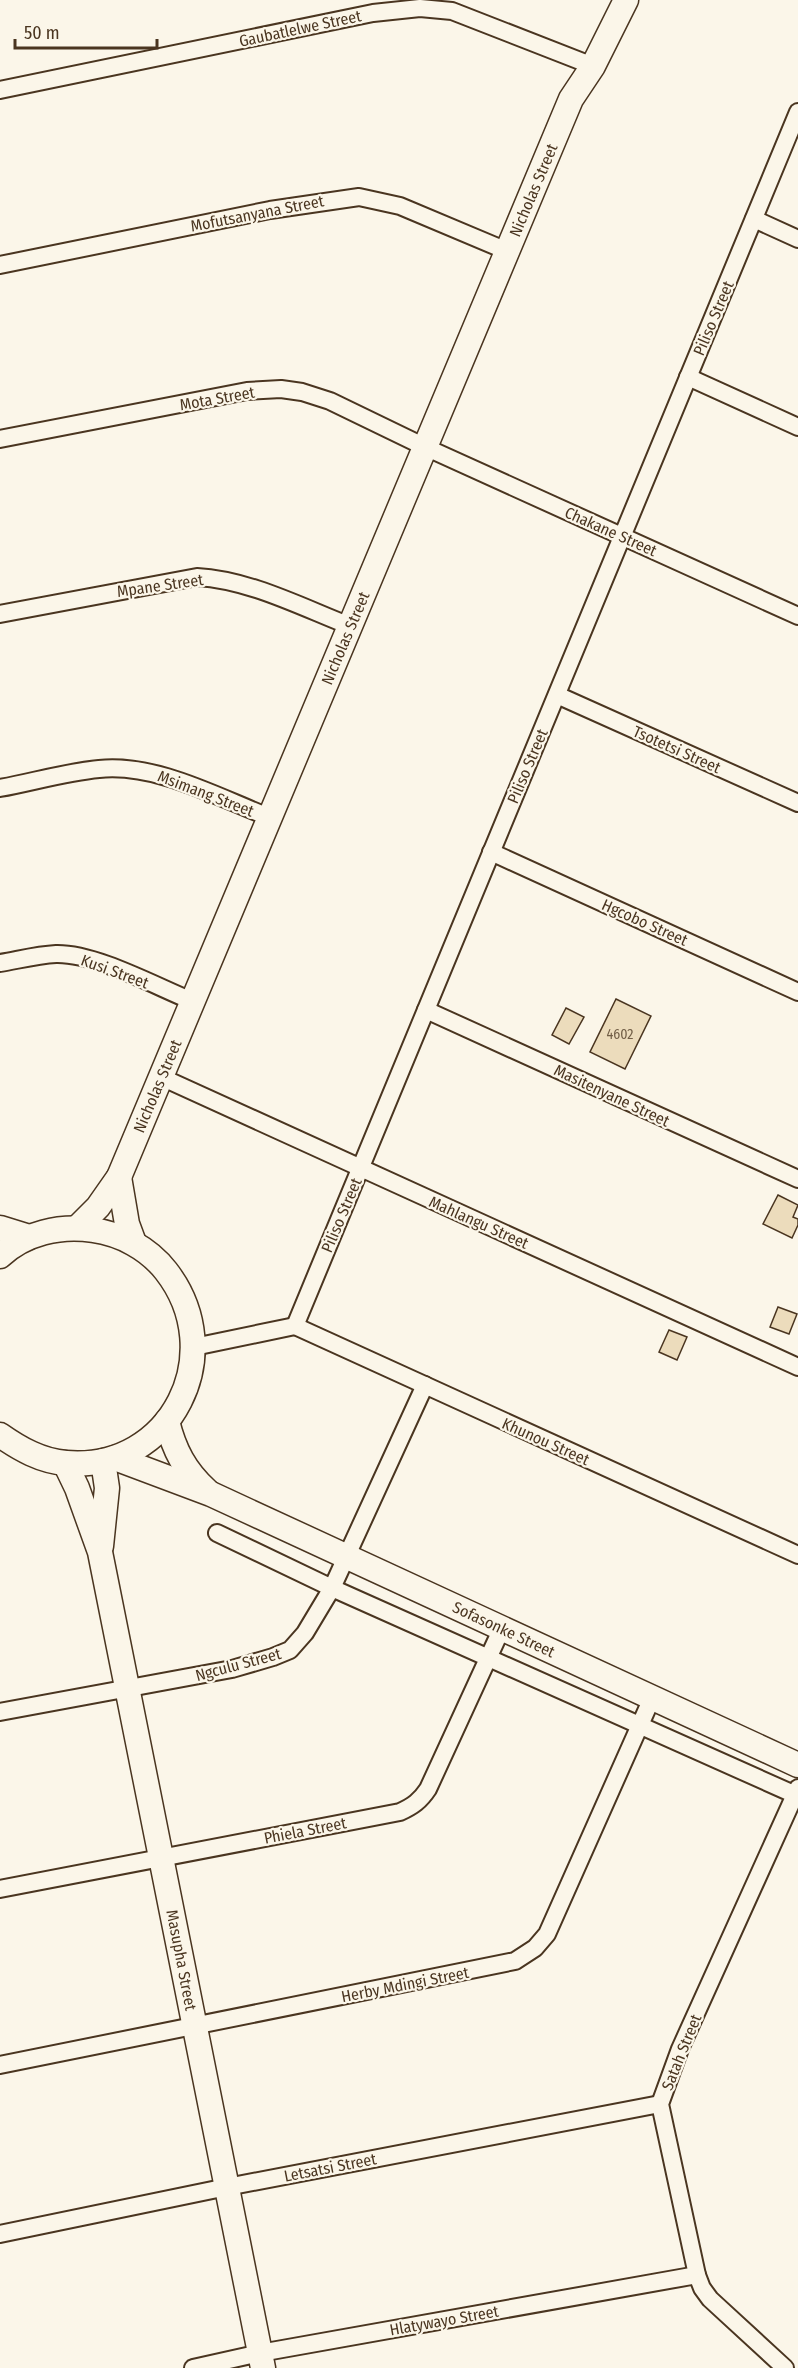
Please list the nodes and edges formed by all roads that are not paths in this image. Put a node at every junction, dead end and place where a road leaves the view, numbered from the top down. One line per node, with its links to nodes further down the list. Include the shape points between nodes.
1 (607, 0): 3 (street, Nicholas Street)
2 (626, 0): 3 (street, Nicholas Street)
3 (585, 64): 4 (street, Gaubatlelwe Street, via 452,11 420,8 373,13); 8 (street, Nicholas Street)
4 (0, 90)
5 (798, 112): 6 (street, Piliso Street)
6 (754, 219): 7 (street); 10 (street, Piliso Street)
7 (798, 239)
8 (507, 251): 9 (street, Mofutsanyana Street, via 400,206 359,197 270,210); 13 (street, Nicholas Street)
9 (0, 265)
10 (688, 376): 11 (street); 14 (street, Piliso Street)
11 (798, 427)
12 (0, 439): 13 (street, Mota Street, via 247,391 281,389 330,401)
13 (425, 447): 14 (street, Chakane Street); 17 (street, Nicholas Street)
14 (622, 536): 16 (street, Chakane Street); 18 (street, Piliso Street)
15 (0, 614): 17 (street, Mpane Street, via 197,577 245,586)
16 (798, 616)
17 (350, 626): 21 (street, Nicholas Street)
18 (557, 694): 20 (street, Tsotetsi Street); 22 (street, Piliso Street)
19 (0, 788): 21 (street, Msimang Street, via 99,769 143,771)
20 (798, 803)
21 (269, 817): 25 (street, Nicholas Street)
22 (491, 852): 24 (street, Hgcobo Street); 26 (street, Piliso Street)
23 (0, 963): 25 (street, Kusi Street, via 56,954 75,956)
24 (798, 992)
25 (192, 1001): 27 (street, Nicholas Street)
26 (426, 1010): 28 (street, Piliso Street); 30 (street, Masitenyane Street)
27 (161, 1077): 28 (street, Mahlangu Street); 29 (street, Nicholas Street)
28 (360, 1168): 36 (street, Piliso Street); 38 (street, Mahlangu Street)
29 (119, 1177): 32 (street, Nicholas Street); 34 (street)
30 (798, 1179)
31 (0, 1228): 33 (street)
32 (77, 1228): 33 (street, Sofasonke Street); 34 (street, Sofasonke Street, via 106,1232)
33 (29, 1237): 35 (street, Sofasonke Street)
34 (134, 1243): 37 (street, Sofasonke Street, via 159,1262 178,1287 190,1316)
35 (0, 1256)
36 (295, 1326): 37 (street); 39 (street, Khunou Street)
37 (194, 1347): 40 (street, Sofasonke Street, via 191,1375)
38 (798, 1367)
39 (425, 1385): 47 (street, Khunou Street); 48 (street, Ngculu Street)
40 (167, 1421): 42 (street, Sofasonke Street, via 141,1445); 44 (street, Sofasonke Street, via 178,1457)
41 (0, 1435): 43 (street, Sofasonke Street, via 28,1454)
42 (109, 1459): 43 (street, Sofasonke Street); 44 (street, Sofasonke Street); 46 (street, Masupha Street)
43 (65, 1463): 46 (street, Masupha Street)
44 (211, 1494): 48 (street, Sofasonke Street)
45 (217, 1533): 49 (street)
46 (100, 1552): 52 (street, Masupha Street)
47 (798, 1555)
48 (347, 1557): 49 (street, Ngculu Street); 50 (street, Sofasonke Street)
49 (332, 1588): 51 (street); 52 (street, Ngculu Street, via 290,1650 232,1669)
50 (502, 1628): 51 (street, Phiela Street); 53 (street, Sofasonke Street)
51 (487, 1657): 55 (street); 58 (street, Phiela Street, via 428,1789 411,1807)
52 (128, 1689): 54 (street, Ngculu Street); 58 (street, Masupha Street)
53 (652, 1698): 55 (street, Herby Mdingi Street); 56 (street, Sofasonke Street)
54 (0, 1712)
55 (640, 1724): 57 (street); 60 (street, Herby Mdingi Street, via 547,1934 524,1956 505,1965)
56 (798, 1765)
57 (797, 1793): 62 (street, Satah Street, via 680,2049)
58 (161, 1857): 59 (street, Phiela Street); 60 (street, Masupha Street)
59 (0, 1889)
60 (195, 2027): 61 (street, Herby Mdingi Street); 63 (street, Masupha Street)
61 (0, 2065)
62 (660, 2104): 63 (street, Letsatsi Street); 65 (street, Satah Street)
63 (227, 2187): 64 (street, Letsatsi Street); 66 (street, Masupha Street)
64 (0, 2234)
65 (697, 2275): 66 (street, Hlatywayo Street); 68 (street, Satah Street, via 710,2299)
66 (262, 2361): 67 (street, Hlatywayo Street)
67 (193, 2368)
68 (785, 2368)

